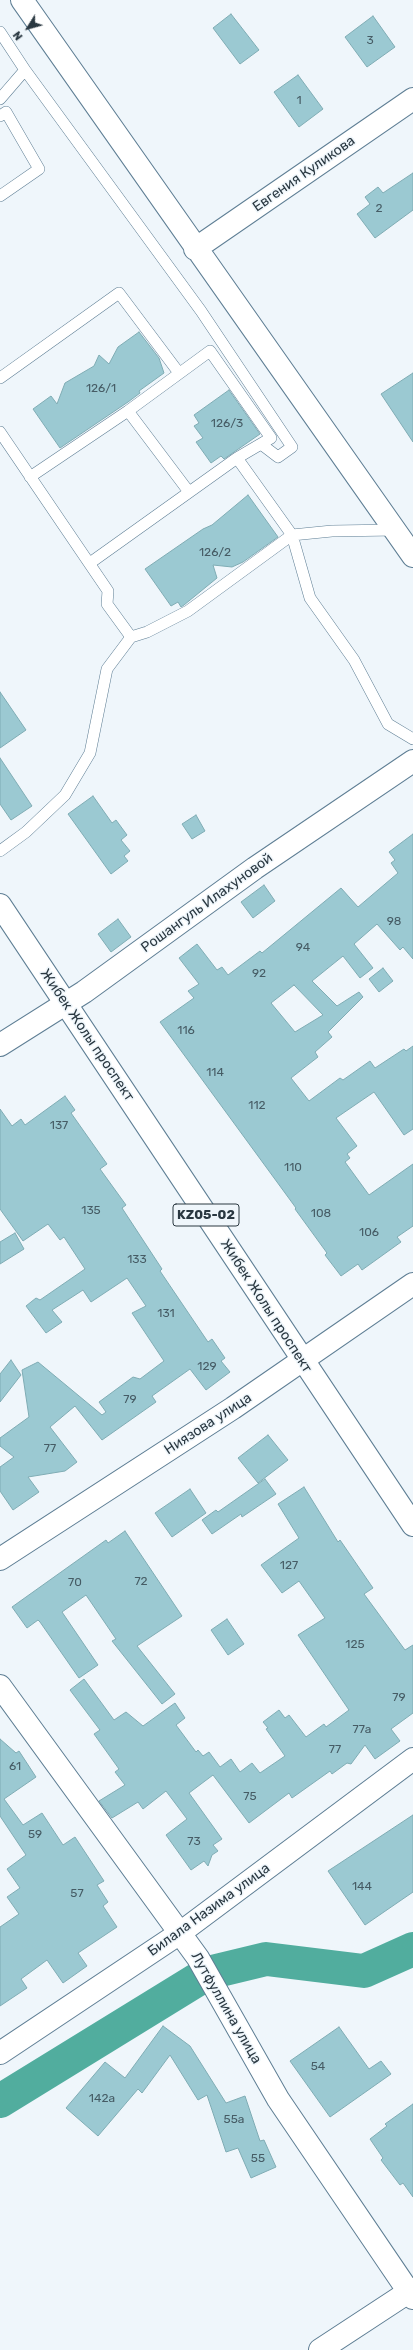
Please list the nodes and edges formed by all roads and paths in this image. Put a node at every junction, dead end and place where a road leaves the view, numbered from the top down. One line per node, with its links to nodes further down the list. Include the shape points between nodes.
1 (28, 2): 8 (main road)
2 (0, 32): 3 (lane)
3 (25, 70): 4 (lane); 13 (lane, via 202,311 292,448 278,457)
4 (0, 99)
5 (413, 99): 8 (main road, Евгения Куликова)
6 (0, 116): 7 (lane, via 6,112 39,169)
7 (0, 196)
8 (195, 249): 17 (main road)
9 (179, 373): 10 (lane, via 119,293); 11 (lane); 13 (lane, via 210,351 271,438)
10 (0, 378)
11 (128, 410): 15 (lane); 16 (lane)
12 (0, 432): 15 (lane)
13 (261, 444): 14 (lane)
14 (238, 458): 16 (lane); 18 (lane)
15 (30, 477): 20 (lane)
16 (189, 492): 20 (lane)
17 (395, 530): 18 (lane, via 332,531); 19 (main road)
18 (292, 535): 21 (lane, via 188,611 147,632); 22 (lane, via 310,598 354,660 388,724)
19 (413, 556)
20 (90, 563): 21 (lane, via 108,591 106,604)
21 (131, 637): 24 (lane, via 107,669 90,753 65,795 26,832)
22 (413, 739)
23 (413, 761): 26 (main road, Рошангуль Илахуновой, via 255,868 84,992)
24 (0, 851)
25 (0, 905): 26 (main road, Жибек Жолы проспект / KZ05-02)
26 (65, 1002): 27 (main road, Рошангуль Илахуновой); 29 (main road, Жибек Жолы проспект / KZ05-02)
27 (0, 1045)
28 (413, 1284): 29 (main road, Ниязова улица)
29 (302, 1361): 30 (main road, Жибек Жолы проспект / KZ05-02); 31 (main road, Ниязова улица)
30 (413, 1525)
31 (0, 1558)
32 (0, 1686): 34 (main road, Лутфуллина улица)
33 (413, 1759): 34 (main road, Билала Назима улица)
34 (180, 1933): 35 (main road, Билала Назима улица); 36 (main road, Лутфуллина улица, via 198,1958 278,2099)
35 (0, 2053)
36 (411, 2293): 37 (main road)
37 (320, 2350)

